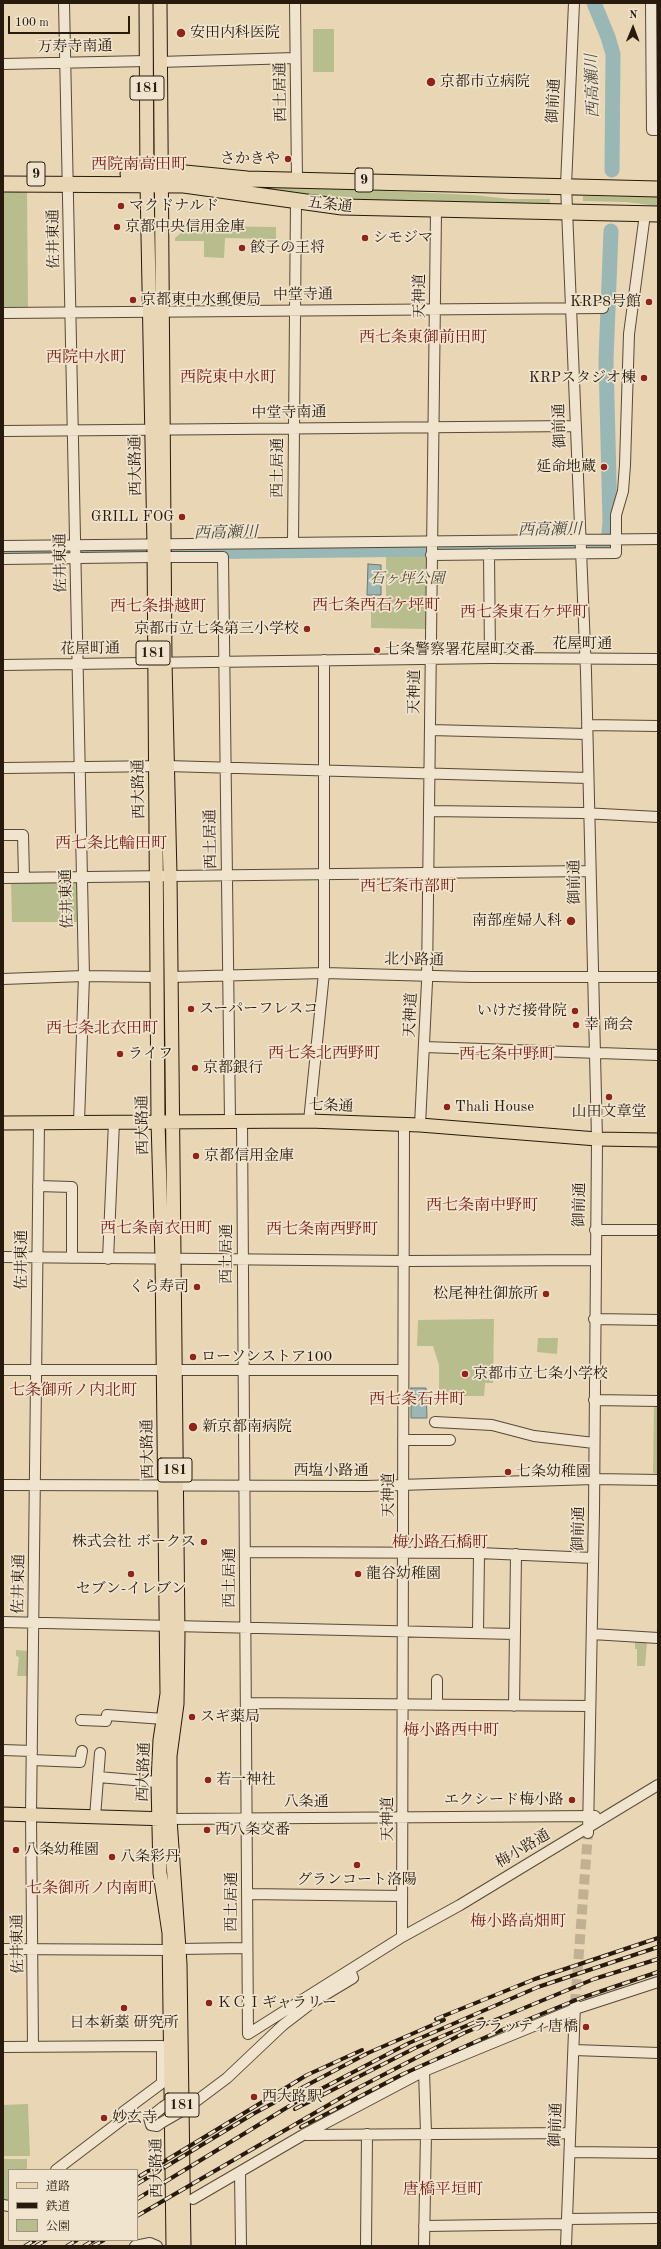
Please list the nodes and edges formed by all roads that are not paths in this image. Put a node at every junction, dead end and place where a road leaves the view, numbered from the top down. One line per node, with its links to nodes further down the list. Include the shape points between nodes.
1 (64, 3): 10 (street, 佐井東通)
2 (146, 3): 9 (main road, 西大路通 / 181)
3 (160, 3): 9 (main road, 西大路通 / 181)
4 (295, 3): 8 (street, 西土居通)
5 (574, 3): 20 (street, 御前通)
6 (651, 3): 7 (street)
7 (654, 16): 12 (street)
8 (295, 58): 9 (street, 万寿寺南通); 18 (street, 西土居通)
9 (153, 61): 10 (street, 万寿寺南通); 15 (main road, 西大路通 / 181); 16 (main road, 西大路通 / 181)
10 (66, 63): 11 (street, 万寿寺南通); 17 (street, 佐井東通)
11 (3, 64)
12 (655, 79): 13 (street, via 652,130)
13 (658, 130)
14 (3, 174): 17 (highway, 五条通 / 9)
15 (146, 178): 16 (highway, 五条通 / 9); 17 (highway, 五条通 / 9); 30 (main road, 西大路通 / 181)
16 (162, 178): 18 (highway, 五条通 / 9); 22 (highway, 五条通 / 9, via 184,185); 31 (main road, 西大路通 / 181)
17 (68, 179): 19 (highway, 五条通 / 9); 33 (street, 佐井東通)
18 (297, 180): 20 (highway, 五条通 / 9)
19 (3, 184)
20 (566, 185): 21 (highway, 五条通 / 9); 24 (street, 御前通)
21 (658, 189)
22 (296, 202): 23 (highway, 五条通 / 9, via 342,207); 29 (street, 西土居通)
23 (436, 210): 24 (highway, 五条通 / 9); 28 (street, 天神道)
24 (566, 212): 25 (highway, 五条通 / 9); 26 (street, 御前通)
25 (651, 214): 41 (street, via 629,334 626,465 623,492)
26 (570, 308): 27 (street, 中堂寺通); 28 (street, 中堂寺通); 35 (street, 御前通)
27 (603, 308)
28 (435, 309): 29 (street, 中堂寺通); 34 (street, 天神道)
29 (296, 310): 31 (street, 中堂寺通); 36 (street, 西土居通)
30 (149, 311): 31 (street, 中堂寺通); 33 (street, 中堂寺通); 38 (main road, 西大路通 / 181)
31 (163, 311): 38 (main road, 西大路通 / 181)
32 (3, 313): 33 (street, 中堂寺通)
33 (71, 313): 37 (street, 佐井東通)
34 (434, 426): 35 (street, 中堂寺南通); 36 (street, 中堂寺南通); 46 (street, 天神道)
35 (576, 426): 45 (street, 御前通)
36 (294, 427): 38 (street, 中堂寺南通); 42 (street, 西土居通)
37 (74, 430): 38 (street, 中堂寺南通); 39 (street, 中堂寺南通); 43 (street, 佐井東通)
38 (158, 430): 47 (main road, 西大路通 / 181)
39 (3, 431)
40 (658, 539): 41 (street)
41 (611, 540): 45 (street); 45 (street, via 616,553)
42 (293, 542): 46 (street); 47 (street)
43 (76, 545): 44 (street); 47 (street); 49 (street, 佐井東通)
44 (3, 546)
45 (580, 546): 46 (street); 48 (street); 55 (street, 御前通)
46 (432, 548): 48 (street); 52 (street, 天神道)
47 (159, 551): 49 (street); 56 (main road, 西大路通 / 181); 57 (street, 西土居通, via 223,557)
48 (489, 554): 51 (street)
49 (76, 558): 50 (street); 58 (street, 佐井東通)
50 (3, 559)
51 (490, 658): 52 (street, 花屋町通); 55 (street, 花屋町通)
52 (431, 659): 54 (street, 花屋町通); 61 (street, 天神道)
53 (658, 659): 55 (street, 花屋町通)
54 (324, 660): 57 (street, 花屋町通); 67 (street)
55 (584, 660): 62 (street, 御前通)
56 (159, 662): 57 (street, 花屋町通); 58 (street, 花屋町通); 63 (main road, 西大路通 / 181)
57 (224, 662): 66 (street, 西土居通)
58 (77, 664): 59 (street, 花屋町通); 65 (street, 佐井東通)
59 (3, 665)
60 (658, 726): 62 (street)
61 (430, 730): 62 (street); 68 (street, 天神道)
62 (587, 730): 69 (street, 御前通)
63 (161, 767): 65 (street); 66 (street); 76 (main road, 西大路通 / 181); 79 (main road, 西大路通 / 181)
64 (3, 768): 65 (street)
65 (79, 768): 81 (street, 佐井東通)
66 (225, 768): 67 (street); 77 (street, 西土居通)
67 (323, 770): 68 (street); 78 (street)
68 (429, 773): 69 (street); 70 (street, 天神道)
69 (588, 778): 71 (street, 御前通)
70 (429, 810): 71 (street); 75 (street, 天神道)
71 (589, 814): 72 (street); 74 (street, 御前通)
72 (658, 817)
73 (3, 835): 80 (street, via 23,835)
74 (590, 871): 75 (street); 88 (street, 御前通)
75 (428, 873): 78 (street); 84 (street, 天神道)
76 (170, 875): 77 (street); 79 (street); 87 (main road, 西大路通 / 181)
77 (226, 875): 78 (street); 86 (street, 西土居通)
78 (323, 875): 83 (street)
79 (156, 876): 81 (street); 87 (main road, 西大路通 / 181)
80 (24, 877): 81 (street); 82 (street)
81 (81, 877): 85 (street, 佐井東通)
82 (3, 878)
83 (324, 973): 84 (street, 北小路通); 86 (street, 北小路通); 97 (street)
84 (427, 975): 88 (street, 北小路通); 91 (street, 天神道)
85 (84, 976): 87 (street, 北小路通); 90 (street, 北小路通); 99 (street, 佐井東通)
86 (228, 976): 87 (street, 北小路通); 96 (street, 西土居通)
87 (164, 977): 94 (main road, 西大路通 / 181); 95 (main road, 西大路通 / 181)
88 (593, 977): 89 (street, 北小路通); 92 (street, 御前通)
89 (658, 977)
90 (3, 979)
91 (424, 1047): 92 (street); 103 (street, 天神道)
92 (594, 1054): 93 (street); 104 (street, 御前通)
93 (658, 1055)
94 (158, 1121): 95 (main road, 七条通); 100 (main road, 七条通); 113 (main road, 西大路通 / 181)
95 (171, 1121): 96 (main road, 七条通); 113 (main road, 西大路通 / 181)
96 (236, 1121): 97 (main road, 七条通); 114 (street, 西土居通)
97 (309, 1121): 102 (main road, 七条通)
98 (39, 1122): 99 (main road, 七条通); 101 (main road, 七条通); 106 (street, 佐井東通)
99 (79, 1122): 100 (main road, 七条通)
100 (114, 1122): 112 (street)
101 (3, 1123)
102 (404, 1125): 103 (main road, 七条通); 116 (street, 天神道)
103 (420, 1125): 104 (main road, 七条通)
104 (597, 1138): 105 (main road, 七条通); 107 (street, 御前通)
105 (658, 1140)
106 (38, 1186): 110 (street, 佐井東通); 111 (street, via 72,1187)
107 (594, 1230): 108 (street); 115 (street, 御前通)
108 (658, 1230)
109 (3, 1257): 110 (street)
110 (37, 1258): 111 (street); 120 (street, 佐井東通)
111 (72, 1258): 112 (street)
112 (108, 1259): 113 (street)
113 (167, 1259): 114 (street); 121 (main road, 西大路通 / 181)
114 (242, 1259): 116 (street); 122 (street, 西土居通)
115 (595, 1260): 116 (street); 117 (street, 御前通)
116 (405, 1261): 123 (street, 天神道)
117 (594, 1319): 118 (street); 124 (street, 御前通)
118 (658, 1320)
119 (3, 1370): 120 (street)
120 (36, 1370): 121 (street); 135 (street, 佐井東通)
121 (169, 1370): 122 (street); 136 (main road, 西大路通 / 181)
122 (242, 1370): 123 (street); 133 (street, 西土居通)
123 (403, 1370): 127 (street, 天神道)
124 (594, 1400): 125 (street); 129 (street, 御前通)
125 (658, 1402)
126 (435, 1422): 129 (street, via 492,1425 534,1436)
127 (404, 1440): 128 (street); 134 (street, 天神道)
128 (450, 1440)
129 (594, 1443): 130 (street, 御前通)
130 (594, 1479): 131 (street, 西塩小路通); 134 (street, 西塩小路通); 141 (street, 御前通)
131 (658, 1480)
132 (3, 1485): 135 (street, 西塩小路通)
133 (244, 1485): 134 (street, 西塩小路通); 136 (street, 西塩小路通); 137 (street, 西土居通)
134 (404, 1485): 138 (street, 天神道)
135 (35, 1486): 136 (street, 西塩小路通); 143 (street, 佐井東通)
136 (170, 1486): 144 (main road, 西大路通 / 181)
137 (245, 1552): 138 (street); 145 (street, 西土居通)
138 (403, 1552): 139 (street); 146 (street, 天神道)
139 (480, 1553): 140 (street); 147 (street)
140 (516, 1554): 141 (street); 148 (street)
141 (593, 1558): 149 (street, 御前通)
142 (3, 1622): 143 (street)
143 (33, 1622): 144 (street); 162 (street, 佐井東通)
144 (172, 1626): 145 (street); 158 (main road, 西大路通 / 181); 171 (main road, 西大路通 / 181, via 178,1686)
145 (245, 1627): 146 (street); 152 (street, 西土居通)
146 (404, 1631): 147 (street); 153 (street, 天神道)
147 (478, 1632): 148 (street)
148 (515, 1634): 155 (street)
149 (592, 1634): 150 (street); 156 (street, 御前通)
150 (658, 1638)
151 (437, 1680): 154 (street)
152 (247, 1702): 153 (street); 170 (street, 西土居通)
153 (404, 1704): 154 (street); 169 (street, 天神道)
154 (437, 1705): 155 (street)
155 (514, 1706): 156 (street)
156 (589, 1706): 172 (street, 御前通)
157 (81, 1720): 158 (street, via 106,1721 107,1715)
158 (164, 1720): 164 (main road, 西大路通 / 181)
159 (3, 1750): 162 (street)
160 (82, 1751): 162 (street, via 80,1762)
161 (100, 1753): 163 (street)
162 (32, 1756): 167 (street, 佐井東通)
163 (98, 1777): 164 (street); 168 (street)
164 (158, 1782): 171 (main road, 西大路通 / 181)
165 (658, 1785): 172 (street, 八条通)
166 (3, 1814): 167 (main road, 八条通)
167 (31, 1815): 168 (main road, 八条通); 177 (street, 佐井東通)
168 (95, 1817): 171 (main road, 八条通)
169 (403, 1817): 170 (street, 八条通); 172 (street, 八条通); 174 (street, 天神道)
170 (247, 1818): 171 (street, 八条通); 173 (street, 西土居通)
171 (164, 1819): 179 (main road, 西大路通 / 181)
172 (588, 1826): 175 (street, 梅小路通, via 460,1905)
173 (247, 1894): 174 (street); 178 (street, 西土居通)
174 (402, 1896): 175 (street, 天神道)
175 (402, 1936): 180 (street, 梅小路通)
176 (3, 1948): 177 (street)
177 (33, 1948): 179 (street); 184 (street, 佐井東通)
178 (247, 1948): 179 (street); 183 (street, 西土居通)
179 (174, 1949): 204 (main road, 西大路通 / 181); 205 (main road, 西大路通 / 181)
180 (350, 1970): 183 (street, 梅小路通); 189 (street, via 353,1978 313,2002 283,2025 227,2078 200,2099)
181 (658, 1982): 182 (street)
182 (575, 2007): 186 (street, 御前通); 188 (street)
183 (248, 2034)
184 (34, 2046): 185 (street); 196 (street, via 162,2046 162,2083 123,2112 123,2119)
185 (3, 2047)
186 (574, 2050): 187 (street); 190 (street, 御前通)
187 (658, 2053)
188 (424, 2071): 192 (street); 193 (street)
189 (187, 2104): 189 (street, bridge, via 161,2124 151,2125 149,2118 173,2100)
190 (570, 2133): 192 (street); 194 (street, 御前通)
191 (367, 2134): 192 (street); 193 (street); 207 (street)
192 (426, 2134): 201 (street)
193 (303, 2135): 197 (street)
194 (570, 2152): 195 (street); 200 (street, 御前通)
195 (658, 2152)
196 (57, 2169)
197 (240, 2172): 198 (street); 206 (street)
198 (193, 2199)
199 (658, 2218): 200 (street)
200 (567, 2222): 201 (street); 209 (street, 御前通)
201 (424, 2226): 208 (street)
202 (135, 2246): 203 (street, via 150,2243)
203 (156, 2246)
204 (173, 2246)
205 (184, 2246)
206 (241, 2246)
207 (366, 2246)
208 (424, 2246)
209 (566, 2246)

